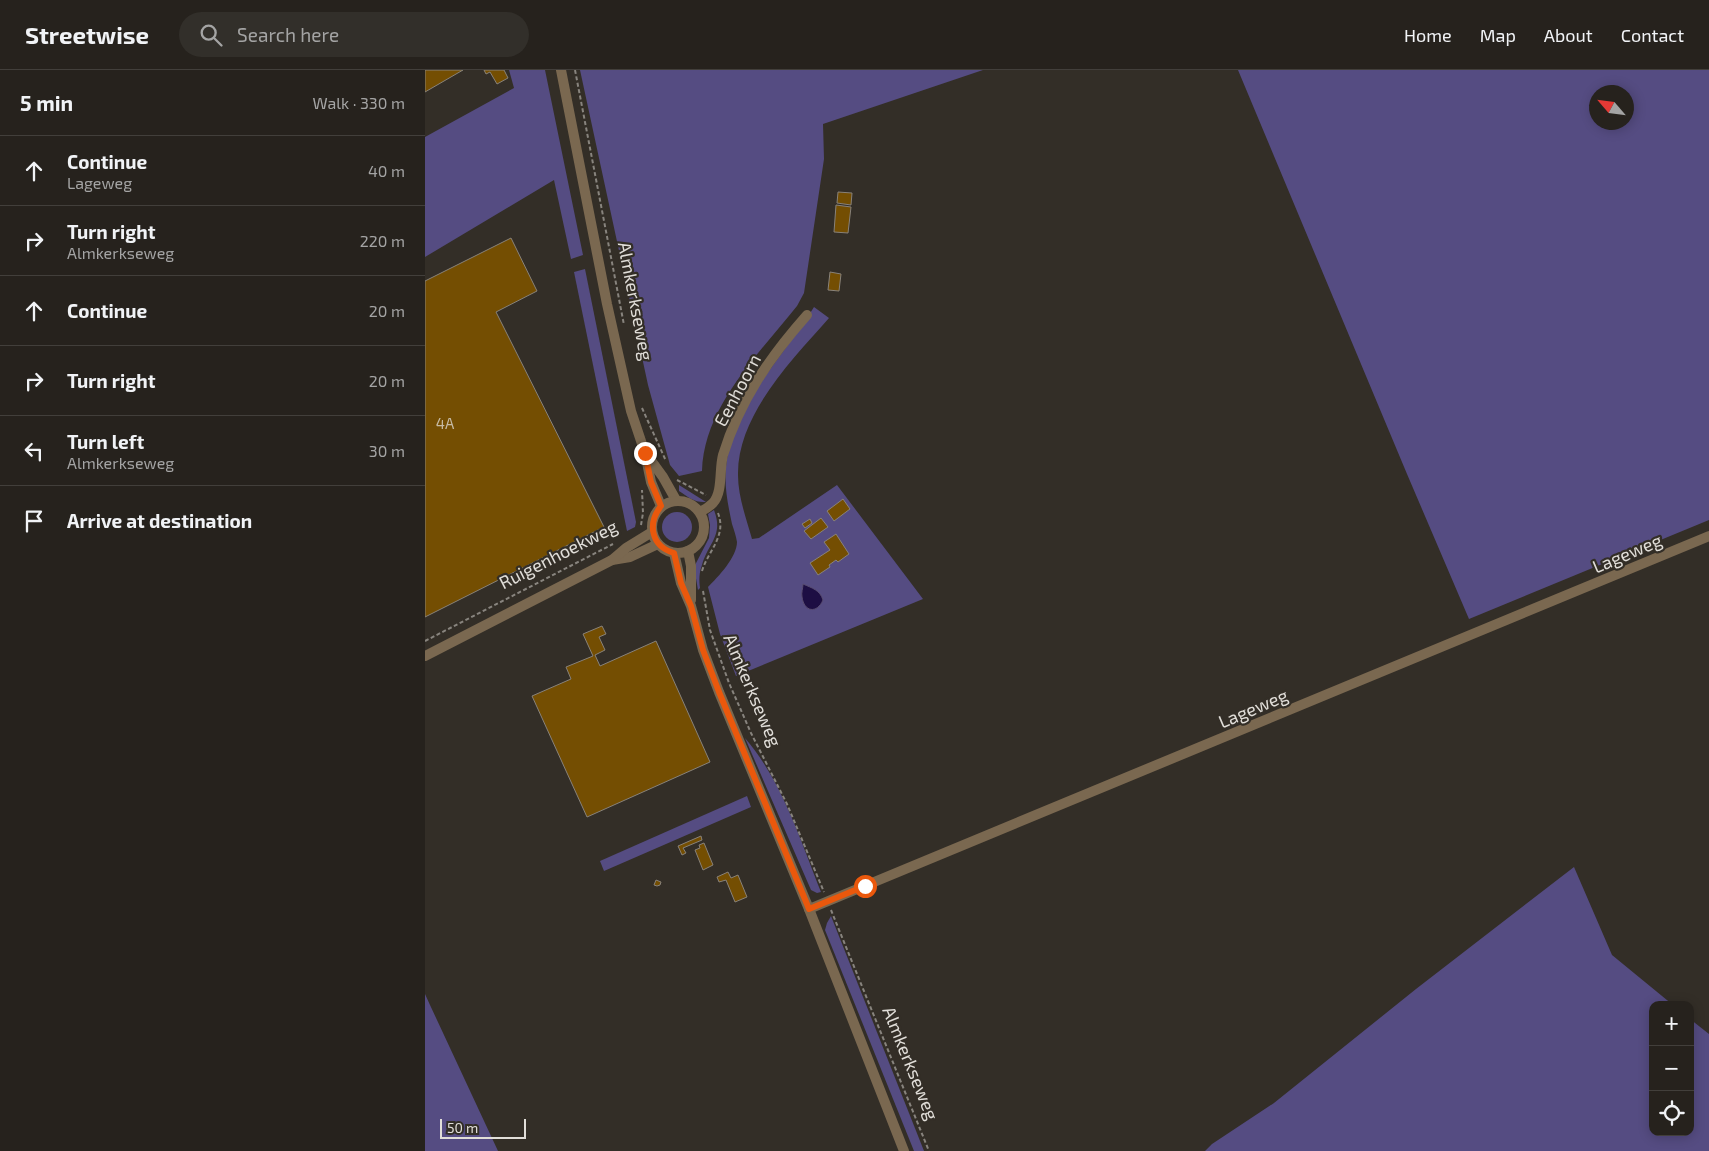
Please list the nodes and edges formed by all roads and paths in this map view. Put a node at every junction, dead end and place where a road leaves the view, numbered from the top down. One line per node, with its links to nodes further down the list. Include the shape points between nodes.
1 (561, 70): 6 (street, Almkerkseweg, via 609,314 631,411)
2 (575, 70): 4 (path, Almkerkseweg)
3 (807, 315): 11 (street, Eenhoorn, via 779,347 738,414 721,463 719,490)
4 (624, 327)
5 (641, 406): 7 (path)
6 (645, 453): 9 (street, Almkerkseweg); 10 (street, Almkerkseweg)
7 (667, 465)
8 (677, 480): 11 (path, via 705,494)
9 (651, 482): 12 (street, Almkerkseweg); 14 (path, Ruigenhoekweg, via 641,492 643,521)
10 (676, 500): 12 (street); 13 (street, via 690,503)
11 (713, 503): 13 (street); 22 (path, via 720,516 721,533)
12 (661, 506): 15 (street, via 655,514)
13 (700, 512): 19 (street, via 704,530 696,546)
14 (640, 526)
15 (652, 532): 18 (street); 21 (street, Ruigenhoekweg)
16 (1709, 536): 27 (street, Lageweg)
17 (615, 543): 25 (path, Ruigenhoekweg)
18 (658, 544): 20 (street); 21 (street, Ruigenhoekweg, via 630,557)
19 (688, 551): 20 (street); 24 (street, Almkerkseweg)
20 (674, 553): 24 (street, Almkerkseweg)
21 (612, 560): 26 (street, Ruigenhoekweg)
22 (702, 573)
23 (702, 588): 27 (path, Almkerkseweg, via 710,630 729,683 787,804)
24 (691, 606): 28 (street, Almkerkseweg, via 719,692)
25 (425, 641)
26 (425, 656)
27 (828, 901): 28 (street, Lageweg); 30 (path, Almkerkseweg)
28 (809, 909): 29 (street, Almkerkseweg)
29 (904, 1151)
30 (929, 1151)

